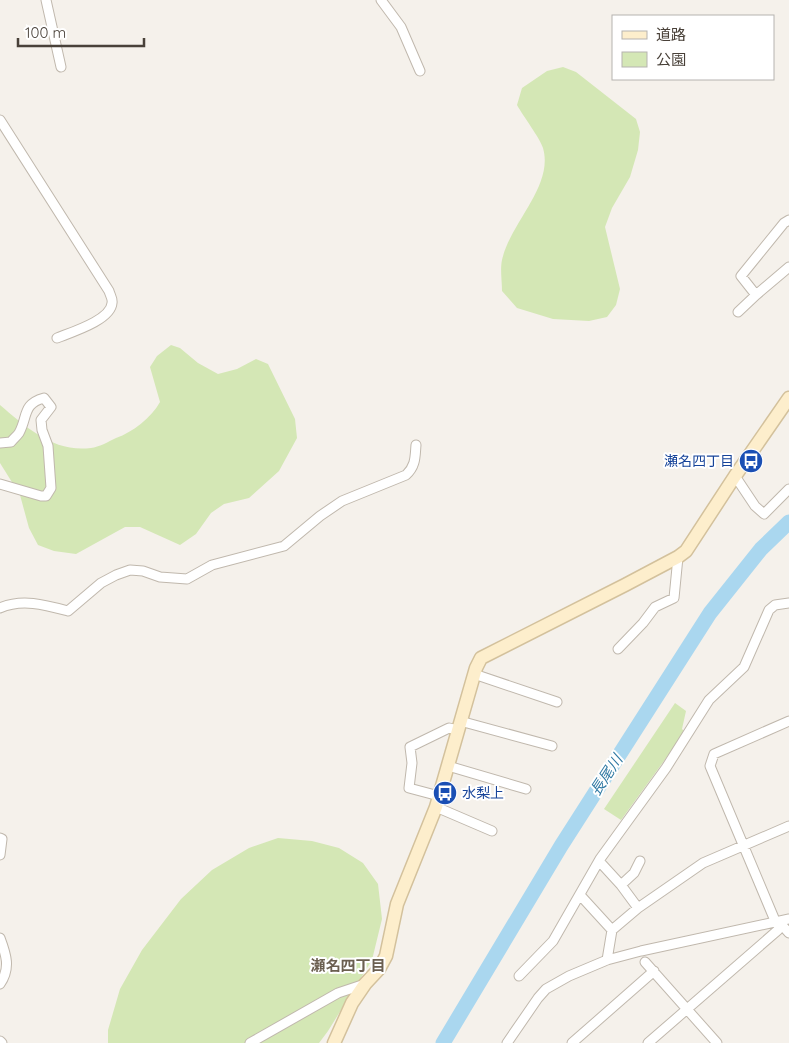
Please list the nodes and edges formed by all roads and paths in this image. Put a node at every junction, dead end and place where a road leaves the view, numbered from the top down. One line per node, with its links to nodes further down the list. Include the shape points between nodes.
1 (46, 0): 3 (street)
2 (382, 0): 4 (street, via 401,27)
3 (61, 66)
4 (420, 72)
5 (0, 120): 10 (street, via 113,301 107,315)
6 (789, 220): 8 (street, via 742,276)
7 (789, 267): 8 (street)
8 (756, 295): 9 (street)
9 (738, 312)
10 (57, 338)
11 (789, 398): 14 (street)
12 (0, 442): 15 (street, via 11,442 19,432 28,408 44,398 51,407 41,420 48,446 51,488 46,496 41,496)
13 (416, 445): 19 (street, via 415,462 406,474 342,501 284,546 212,565 187,579 160,577 143,571 123,572 101,583 68,611 38,603 8,604)
14 (734, 476): 16 (street, via 764,514); 17 (street, via 686,551)
15 (0, 484)
16 (789, 489)
17 (678, 557): 20 (street, via 674,598 655,607); 21 (street, via 481,658)
18 (789, 604): 34 (street, via 774,605 769,610 744,667 709,700 666,768)
19 (0, 608)
20 (618, 649)
21 (474, 674): 22 (street); 24 (street)
22 (557, 702)
23 (789, 721): 32 (street, via 714,754 710,766)
24 (459, 726): 25 (street); 26 (street); 28 (street, via 410,747 409,788)
25 (552, 746)
26 (448, 766): 27 (street); 28 (street)
27 (526, 789)
28 (437, 802): 30 (street); 48 (street, via 397,904 386,956)
29 (789, 826): 32 (street)
30 (492, 831)
31 (0, 838): 33 (street)
32 (744, 846): 38 (street, via 703,863); 39 (street)
33 (0, 855)
34 (599, 861): 36 (street); 37 (street)
35 (640, 861): 36 (street, via 634,873)
36 (621, 885): 38 (street)
37 (580, 895): 40 (street); 46 (street, via 553,941)
38 (638, 908): 40 (street)
39 (782, 922): 41 (street); 43 (street); 49 (street, via 778,930)
40 (612, 930): 43 (street)
41 (789, 932)
42 (0, 938): 47 (street, via 7,956)
43 (607, 960): 52 (street, via 546,989)
44 (645, 962): 45 (street)
45 (654, 971): 49 (street); 53 (street)
46 (519, 976)
47 (0, 984)
48 (365, 984): 50 (street, via 338,993); 51 (street, via 352,1003)
49 (687, 1008): 54 (street); 55 (street)
50 (250, 1043)
51 (334, 1043)
52 (507, 1043)
53 (572, 1043)
54 (648, 1043)
55 (717, 1043)

